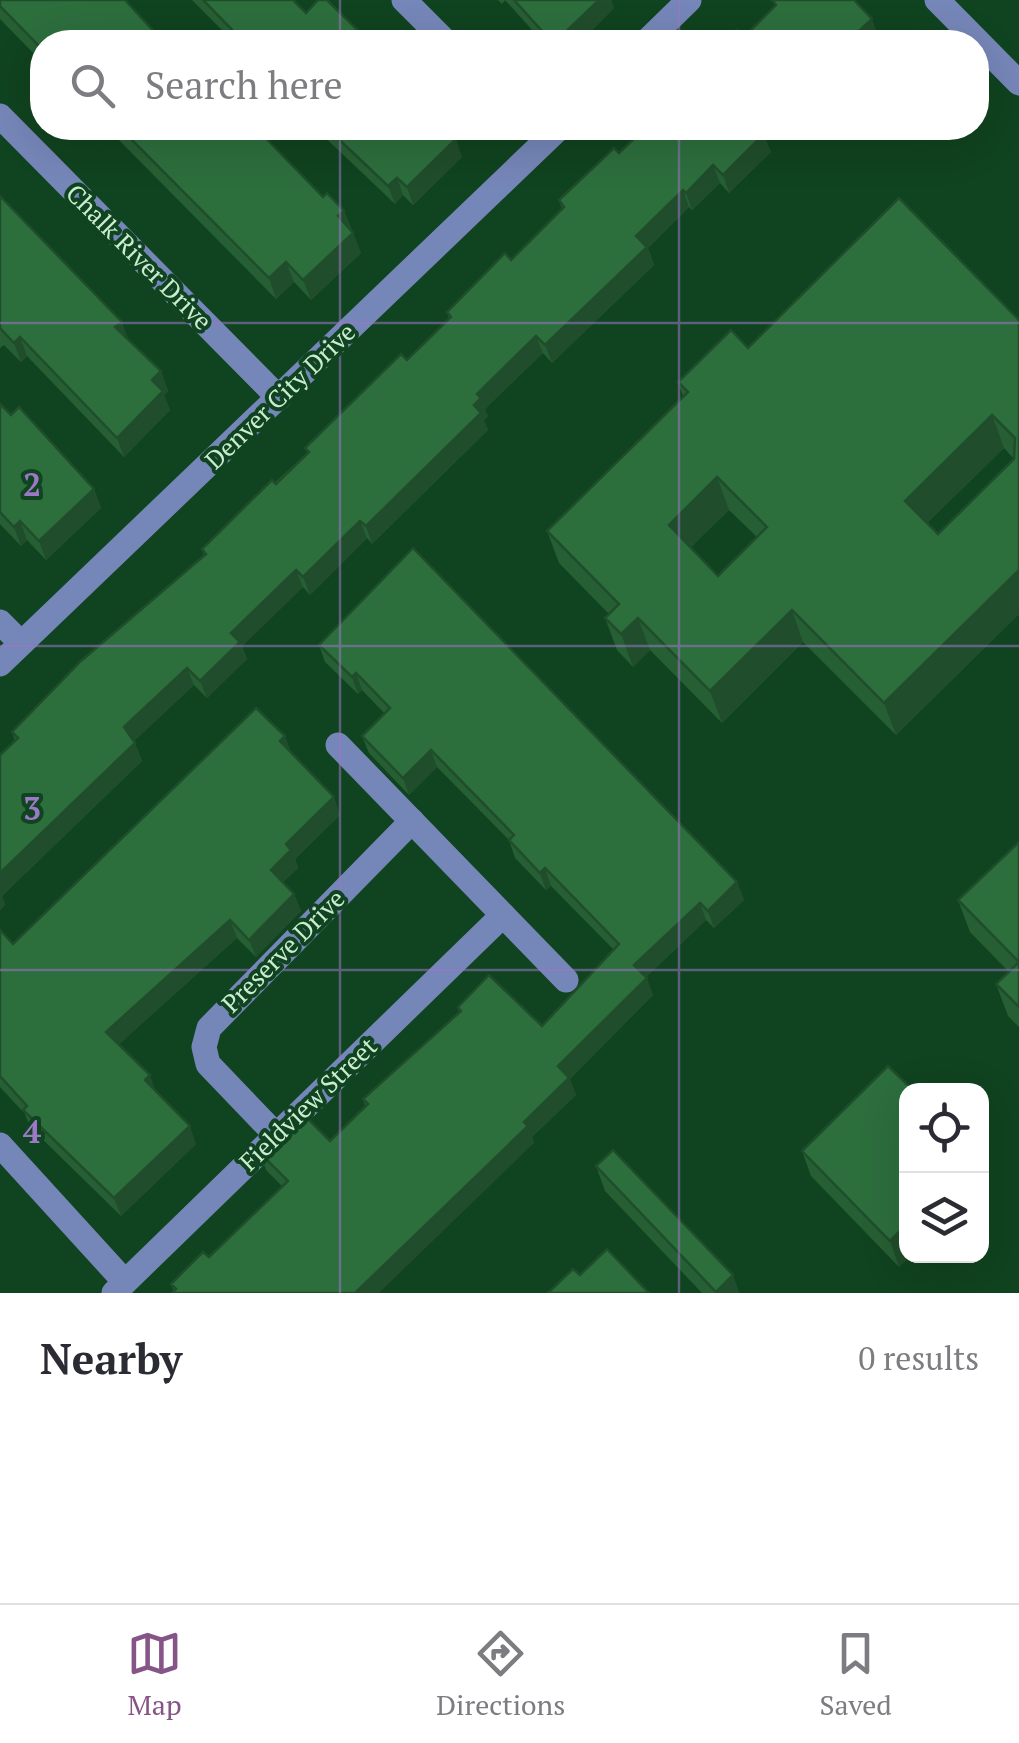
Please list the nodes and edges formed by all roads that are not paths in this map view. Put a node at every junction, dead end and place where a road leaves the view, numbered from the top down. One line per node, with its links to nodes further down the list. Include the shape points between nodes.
1 (404, 0): 4 (street)
2 (689, 0): 5 (street)
3 (937, 0): 6 (street)
4 (434, 30)
5 (658, 30)
6 (967, 30)
7 (989, 52): 8 (street)
8 (1019, 82)
9 (0, 116): 11 (street, Chalk River Drive)
10 (536, 140): 11 (street, Denver City Drive)
11 (278, 398): 13 (street, Denver City Drive)
12 (0, 622): 13 (street)
13 (21, 643): 14 (street, Denver City Drive)
14 (0, 664)
15 (338, 745): 16 (street)
16 (412, 821): 17 (street); 19 (street, Preserve Drive, via 210,1028 208,1064)
17 (503, 915): 18 (street); 19 (street, Fieldview Street)
18 (566, 980)
19 (276, 1135): 21 (street, Fieldview Street)
20 (0, 1145): 21 (street)
21 (119, 1288)

